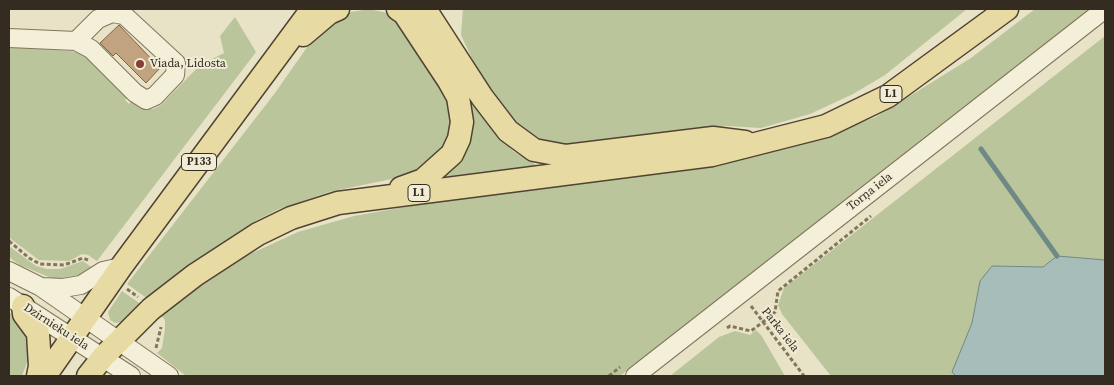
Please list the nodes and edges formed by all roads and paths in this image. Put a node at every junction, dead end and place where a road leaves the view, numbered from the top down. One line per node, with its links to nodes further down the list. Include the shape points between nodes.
1 (312, 9): 8 (main road)
2 (338, 9): 8 (main road, P133)
3 (1007, 9): 9 (main road, L1, via 910,81 872,104 826,126)
4 (1105, 9): 17 (street, Torņa iela)
5 (407, 10): 9 (main road, via 508,131 534,150 566,156 713,138); 10 (main road, via 458,97 462,122 459,138 452,154 424,180)
6 (9, 38): 7 (street)
7 (76, 41): 7 (street, via 91,49 146,100 155,96 175,75 176,63 124,15 112,13 98,20)
8 (277, 57): 15 (main road, P133)
9 (757, 143): 10 (main road, L1, via 712,155)
10 (369, 200): 25 (main road, L1, via 338,203 291,218 258,234 195,275 151,309)
11 (874, 213): 22 (path, via 778,291 774,312)
12 (9, 241): 13 (path, via 40,264 64,265 83,258)
13 (95, 265)
14 (9, 271): 16 (street, Dzirnieku iela)
15 (123, 277): 16 (street, via 103,271 81,285); 19 (path); 20 (main road, P133)
16 (42, 287): 20 (street, Dzirnieku iela)
17 (741, 294): 22 (path, Parka iela); 33 (street, Torņa iela)
18 (16, 301): 24 (street, Dzirnieku iela); 28 (main road, via 34,326 40,342)
19 (144, 302)
20 (87, 317): 24 (main road, P133); 25 (street, Dzirnieku iela)
21 (160, 321): 26 (path)
22 (763, 322): 23 (path, via 751,331 730,326); 34 (path, Parka iela)
23 (723, 331)
24 (72, 337): 27 (street, Dzirnieku iela); 29 (main road, P133)
25 (120, 340): 27 (main road, L1); 32 (street, Dzirnieku iela)
26 (156, 349)
27 (103, 357): 30 (main road); 31 (street, Dzirnieku iela)
28 (38, 376)
29 (45, 376)
30 (88, 376)
31 (131, 376)
32 (169, 376)
33 (635, 376)
34 (804, 376)

